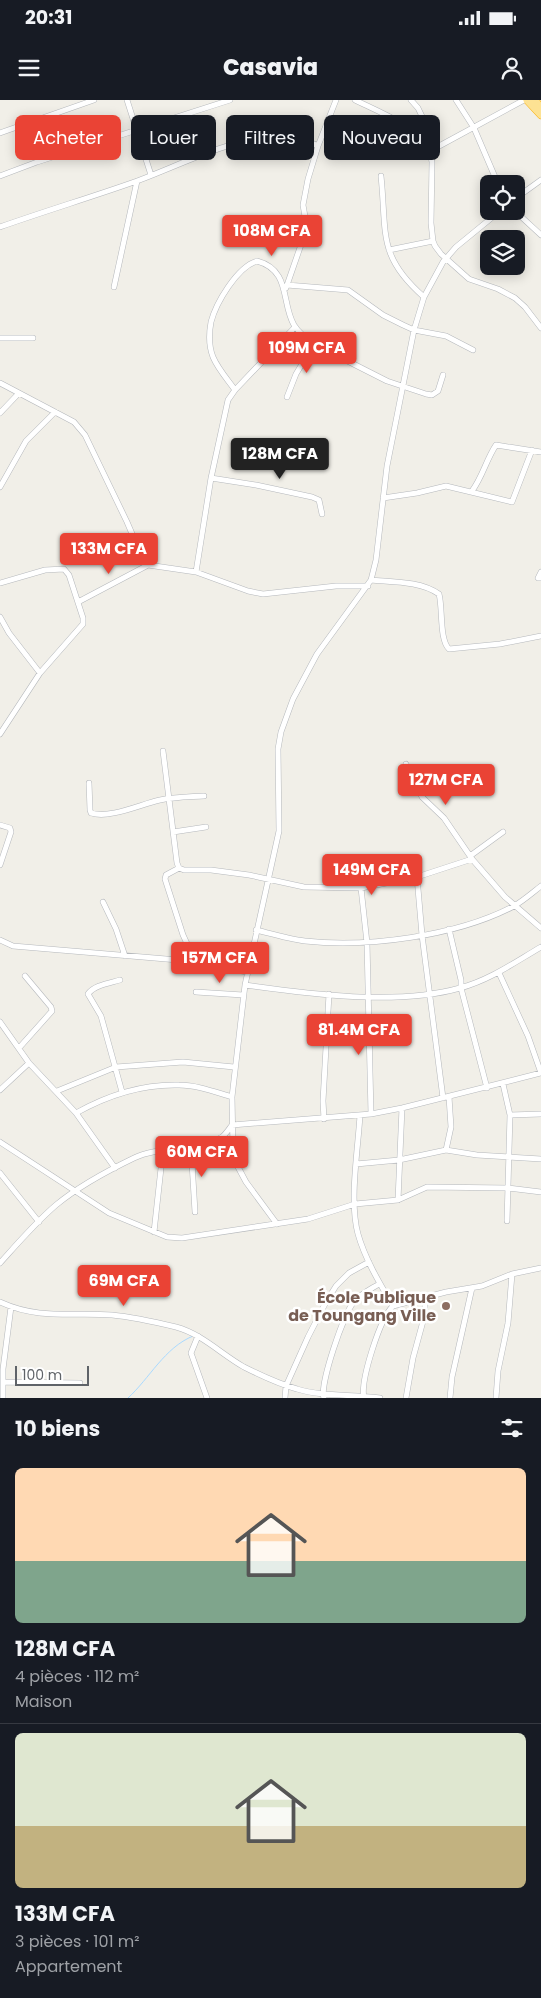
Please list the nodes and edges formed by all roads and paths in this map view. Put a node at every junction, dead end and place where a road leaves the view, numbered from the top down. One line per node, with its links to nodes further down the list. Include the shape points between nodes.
1 (94, 100): 17 (street)
2 (127, 100): 11 (street)
3 (230, 100): 12 (street)
4 (336, 100): 20 (street)
5 (355, 100): 13 (street)
6 (411, 100): 14 (street)
7 (456, 100): 16 (street)
8 (525, 100): 15 (highway); 16 (street)
9 (534, 100): 10 (highway)
10 (541, 108)
11 (131, 115)
12 (185, 115)
13 (386, 115)
14 (421, 115)
15 (541, 115)
16 (474, 128): 19 (street); 24 (street)
17 (0, 132)
18 (131, 133): 25 (street)
19 (440, 145)
20 (318, 146): 23 (street, via 288,136 260,138); 38 (street, via 305,190 303,239)
21 (146, 160): 23 (street)
22 (432, 160): 34 (street)
23 (151, 175): 28 (street)
24 (494, 175)
25 (0, 176)
26 (381, 176): 35 (street, via 383,219)
27 (541, 180): 29 (street)
28 (137, 181): 32 (street); 37 (street)
29 (525, 192)
30 (489, 220): 36 (street)
31 (525, 220): 33 (street)
32 (0, 227)
33 (541, 235)
34 (433, 241): 35 (street); 36 (street)
35 (389, 250): 39 (street, via 403,278)
36 (446, 258): 39 (street); 41 (street, via 469,279 515,298)
37 (114, 287)
38 (286, 288): 40 (street, via 288,308); 42 (street, via 348,290 383,315); 50 (street, via 279,278 257,261 244,268 219,304 211,323 213,358)
39 (424, 297): 42 (street)
40 (295, 327): 45 (street); 50 (street)
41 (541, 328)
42 (414, 330): 46 (street, via 446,336); 49 (street)
43 (0, 338): 44 (street)
44 (33, 338)
45 (314, 344): 49 (street); 52 (street, via 298,369)
46 (473, 350)
47 (443, 375): 49 (street, via 438,391 432,395)
48 (0, 383): 51 (street)
49 (403, 387): 60 (street)
50 (235, 390): 57 (street, via 224,414)
51 (19, 393): 53 (street); 54 (street)
52 (287, 397)
53 (55, 412): 58 (street, via 26,441); 62 (street, via 74,422 85,435)
54 (0, 413)
55 (532, 450): 56 (street); 59 (street, via 496,445); 59 (street, via 512,502)
56 (541, 452)
57 (211, 478): 61 (street, via 312,497 320,500); 63 (street)
58 (0, 486)
59 (472, 491): 60 (street, via 446,486)
60 (383, 498): 66 (street)
61 (322, 514)
62 (148, 565): 63 (street); 69 (street)
63 (196, 572): 68 (street, via 263,594)
64 (541, 572): 65 (street, via 538,578)
65 (541, 578)
66 (372, 580): 68 (street); 71 (street, via 407,583 439,594 444,638 449,649)
67 (0, 583): 69 (street, via 45,570 64,569)
68 (368, 586): 87 (street, via 317,654 286,718 278,749 279,831)
69 (78, 602): 72 (street, via 83,624)
70 (0, 617): 72 (street)
71 (541, 636)
72 (40, 673): 73 (street)
73 (0, 734)
74 (164, 751): 78 (street)
75 (406, 764): 83 (street, via 422,797 444,818)
76 (89, 783): 78 (street, via 90,810 96,815)
77 (204, 796): 78 (street)
78 (169, 799): 81 (street)
79 (0, 825): 84 (street, via 10,828 11,832)
80 (206, 827): 81 (street)
81 (173, 832): 85 (street)
82 (502, 832): 83 (street)
83 (471, 858): 86 (street); 91 (street)
84 (0, 865)
85 (179, 868): 87 (street); 100 (street, via 169,872 165,879 182,935)
86 (417, 877): 89 (street); 95 (street)
87 (268, 880): 89 (street, via 304,887); 94 (street)
88 (541, 886): 91 (street)
89 (361, 888): 97 (street)
90 (103, 902): 99 (street)
91 (515, 906): 92 (street); 93 (street)
92 (541, 928)
93 (449, 929): 95 (street); 106 (street)
94 (256, 930): 97 (street, via 303,940); 101 (street)
95 (422, 935): 97 (street); 110 (street)
96 (2, 942): 99 (street, via 32,948)
97 (367, 943): 111 (street)
98 (541, 947): 102 (street)
99 (124, 956): 100 (street)
100 (196, 962): 101 (street)
101 (247, 972): 105 (street)
102 (499, 973): 106 (street); 117 (street)
103 (25, 976): 113 (street, via 52,1011)
104 (120, 980): 115 (street, via 96,987 88,994 101,1016)
105 (244, 985): 108 (street); 109 (street)
106 (461, 988): 110 (street); 121 (street)
107 (196, 992): 109 (street)
108 (329, 994): 111 (street); 133 (street)
109 (243, 995): 116 (street)
110 (430, 995): 111 (street); 126 (street)
111 (367, 997): 129 (street)
112 (0, 1022): 113 (street)
113 (19, 1048): 114 (street)
114 (29, 1063): 120 (street); 123 (street)
115 (116, 1066): 116 (street, via 183,1062); 123 (street); 124 (street)
116 (234, 1067): 125 (street)
117 (541, 1073): 119 (street)
118 (0, 1080): 120 (street)
119 (503, 1084): 121 (street); 132 (street)
120 (5, 1086): 122 (street)
121 (487, 1088): 126 (street)
122 (0, 1090)
123 (57, 1091): 128 (street)
124 (122, 1092): 125 (street, via 180,1085); 128 (street)
125 (232, 1097): 134 (street)
126 (446, 1098): 127 (street); 138 (street, via 451,1127)
127 (402, 1108): 129 (street); 141 (street)
128 (76, 1113): 143 (street)
129 (371, 1114): 131 (street)
130 (541, 1114): 132 (street)
131 (360, 1115): 133 (street); 142 (street)
132 (510, 1115): 139 (street)
133 (324, 1119): 134 (street)
134 (232, 1125): 136 (street, via 223,1136 206,1144); 153 (street, via 234,1149 242,1175)
135 (0, 1142): 146 (street)
136 (191, 1146): 137 (street); 150 (street)
137 (163, 1150): 143 (street, via 136,1157); 154 (street)
138 (446, 1150): 139 (street); 141 (street)
139 (509, 1158): 140 (street); 145 (street)
140 (541, 1159)
141 (399, 1160): 142 (street); 148 (street)
142 (356, 1164): 149 (street)
143 (115, 1168): 146 (street)
144 (0, 1173): 152 (street)
145 (508, 1188): 147 (street); 148 (street, via 428,1187); 151 (street)
146 (75, 1191): 152 (street); 154 (street, via 110,1213)
147 (541, 1192)
148 (398, 1200): 149 (street)
149 (355, 1204): 153 (street, via 308,1219); 156 (street, via 358,1234)
150 (195, 1212)
151 (507, 1221)
152 (39, 1222): 155 (street)
153 (277, 1224): 154 (street, via 182,1238)
154 (154, 1232)
155 (0, 1262)
156 (369, 1262): 159 (street); 168 (street, via 349,1273 336,1286)
157 (541, 1268): 158 (street)
158 (512, 1274): 160 (street); 177 (street)
159 (379, 1284): 163 (street); 169 (street, via 354,1302 346,1314)
160 (472, 1288): 161 (street); 176 (street)
161 (425, 1297): 163 (street); 175 (street, via 425,1314)
162 (0, 1302): 164 (street)
163 (394, 1306): 170 (street, via 388,1311 377,1335)
164 (11, 1307): 165 (street, via 48,1315 112,1315 178,1328); 166 (street)
165 (198, 1336): 168 (street, via 243,1366); 172 (street, via 191,1353)
166 (4, 1382): 167 (street); 171 (street)
167 (80, 1383)
168 (286, 1386): 169 (street); 173 (street)
169 (323, 1396): 170 (street)
170 (364, 1397): 174 (street)
171 (3, 1398)
172 (207, 1398)
173 (285, 1398)
174 (380, 1398)
175 (406, 1398)
176 (450, 1398)
177 (496, 1398)

